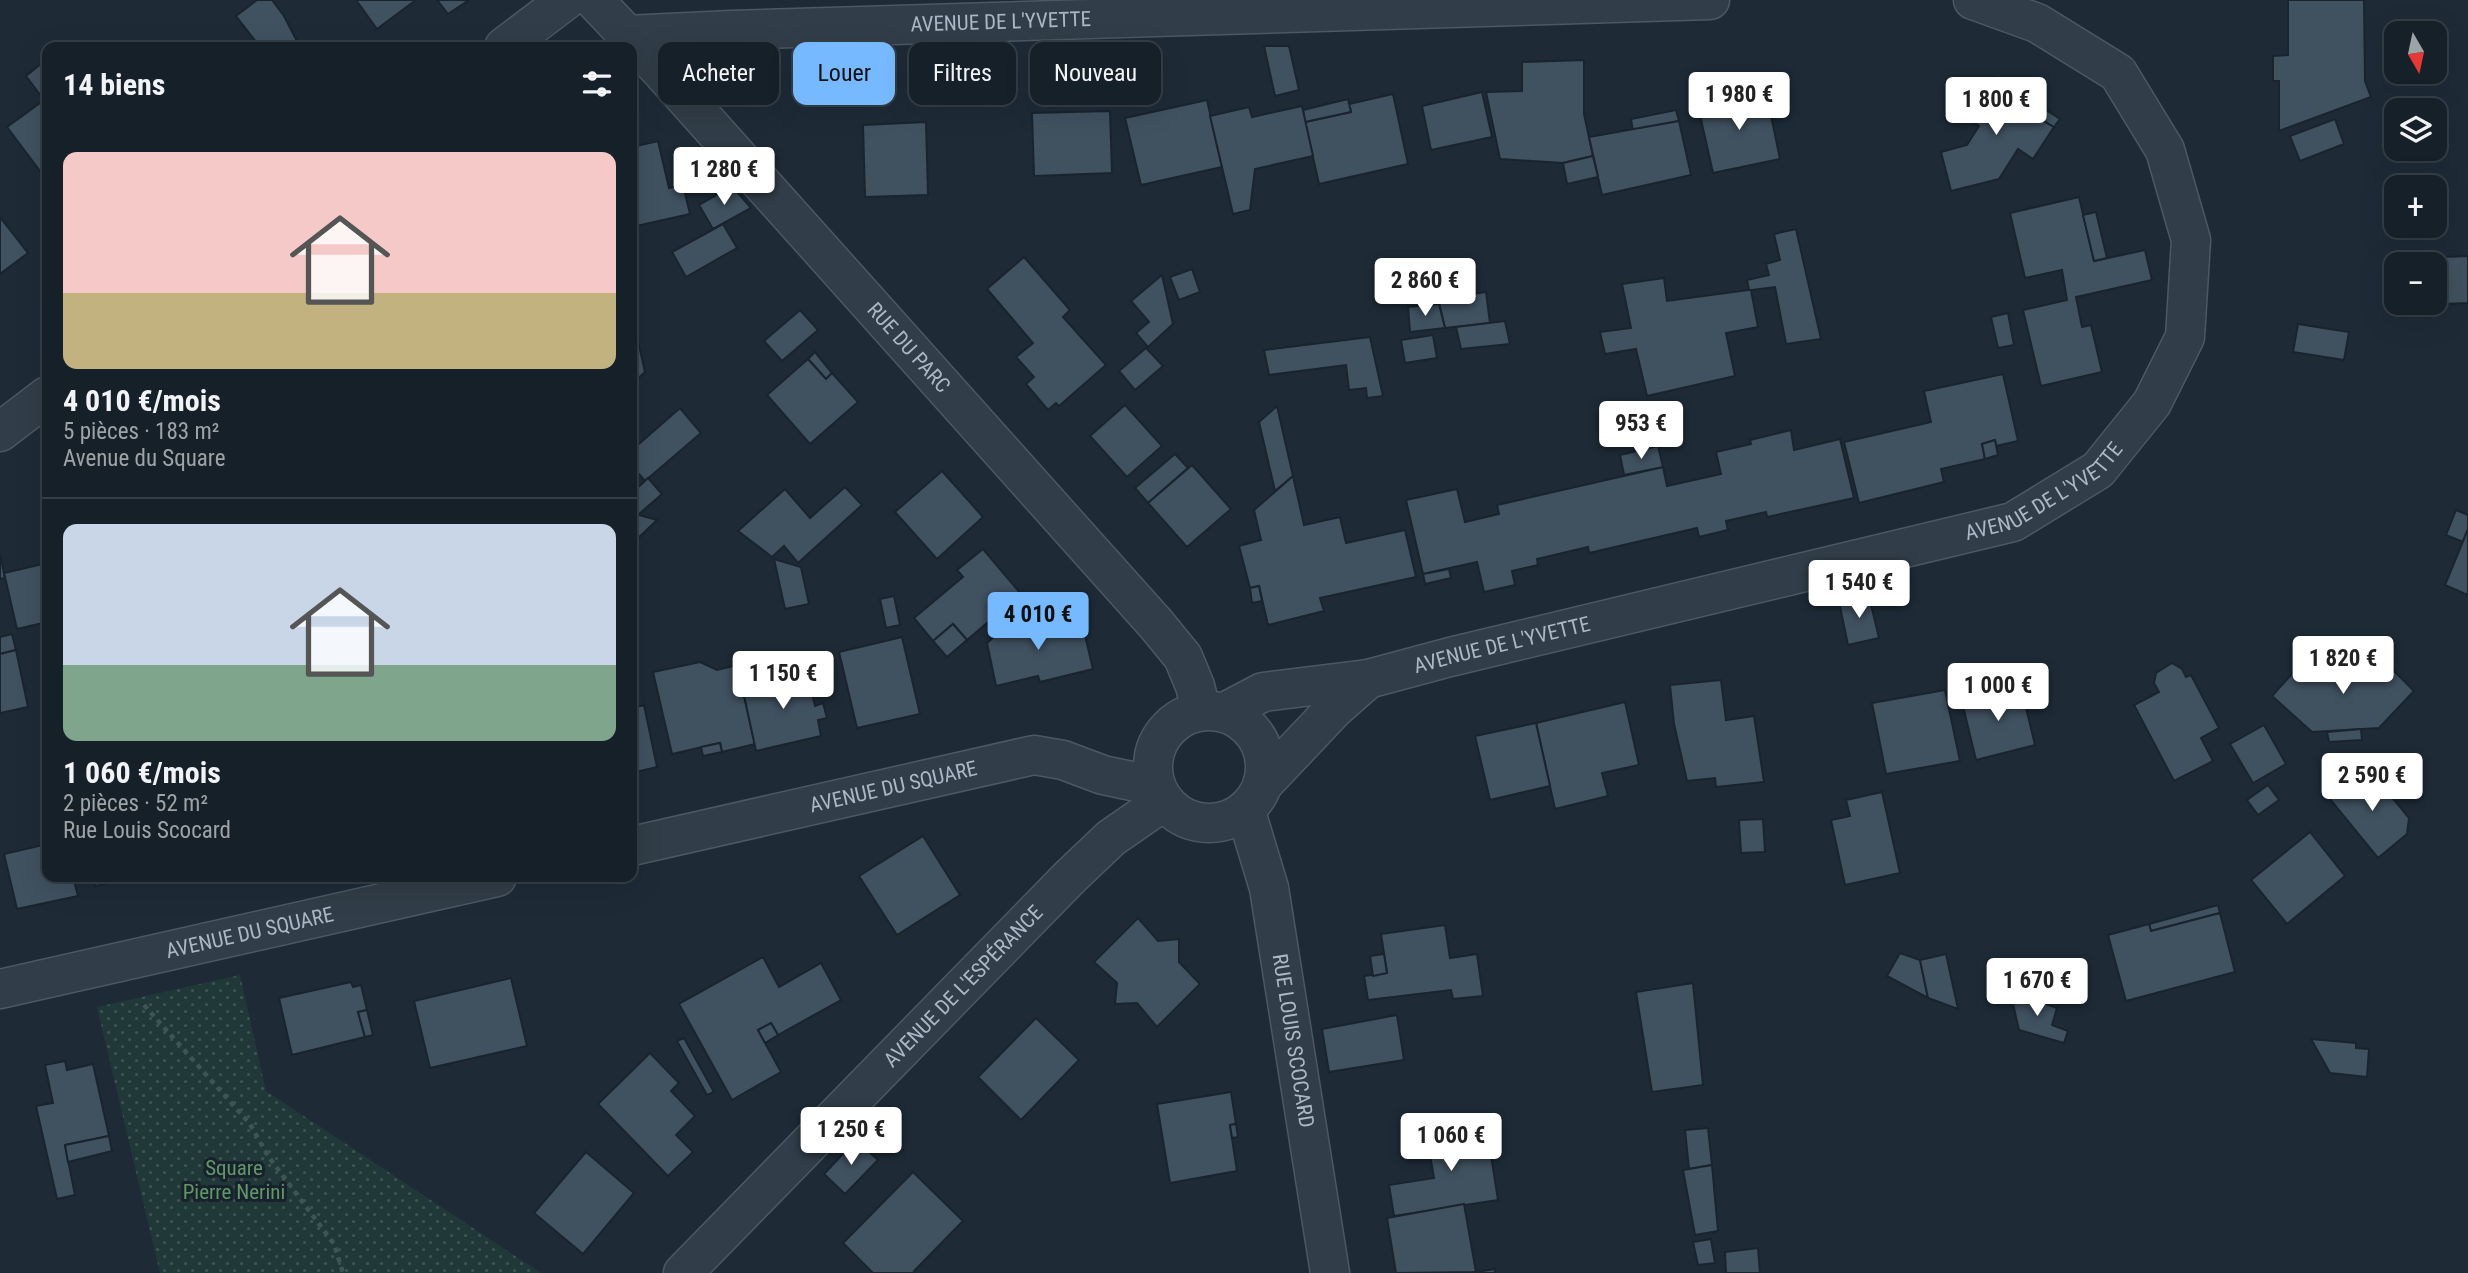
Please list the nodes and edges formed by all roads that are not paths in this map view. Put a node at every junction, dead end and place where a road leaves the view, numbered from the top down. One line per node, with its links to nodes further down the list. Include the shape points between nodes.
1 (566, 0): 6 (street)
2 (594, 0): 5 (street, RUE DU PARC)
3 (1710, 0): 5 (street, AVENUE DE L'YVETTE)
4 (1973, 0): 11 (street, AVENUE DE L'YVETTE, via 2037,23 2118,73 2165,150 2191,240 2185,337 2152,403 2098,470 2013,522)
5 (627, 35): 7 (street, RUE DU PARC)
6 (511, 42)
7 (634, 42)
8 (637, 46): 12 (street, RUE DU PARC, via 1156,624 1183,657 1195,686)
9 (42, 400): 10 (street)
10 (0, 432)
11 (1368, 679): 12 (street, AVENUE DE L'YVETTE, via 1263,692); 14 (street, AVENUE DE L'YVETTE, via 1335,708)
12 (1213, 711): 13 (street, via 1178,719 1160,737 1152,761); 14 (street, via 1251,728 1265,753)
13 (1159, 794): 14 (street, via 1187,820 1218,824); 15 (street, AVENUE DU SQUARE, via 1063,760 1034,755); 18 (street, AVENUE DE L'ESPÉRANCE, via 1070,877)
14 (1255, 797): 19 (street, RUE LOUIS SCOCARD)
15 (637, 845)
16 (475, 882): 17 (street, AVENUE DU SQUARE)
17 (0, 989)
18 (683, 1273)
19 (1329, 1273)

